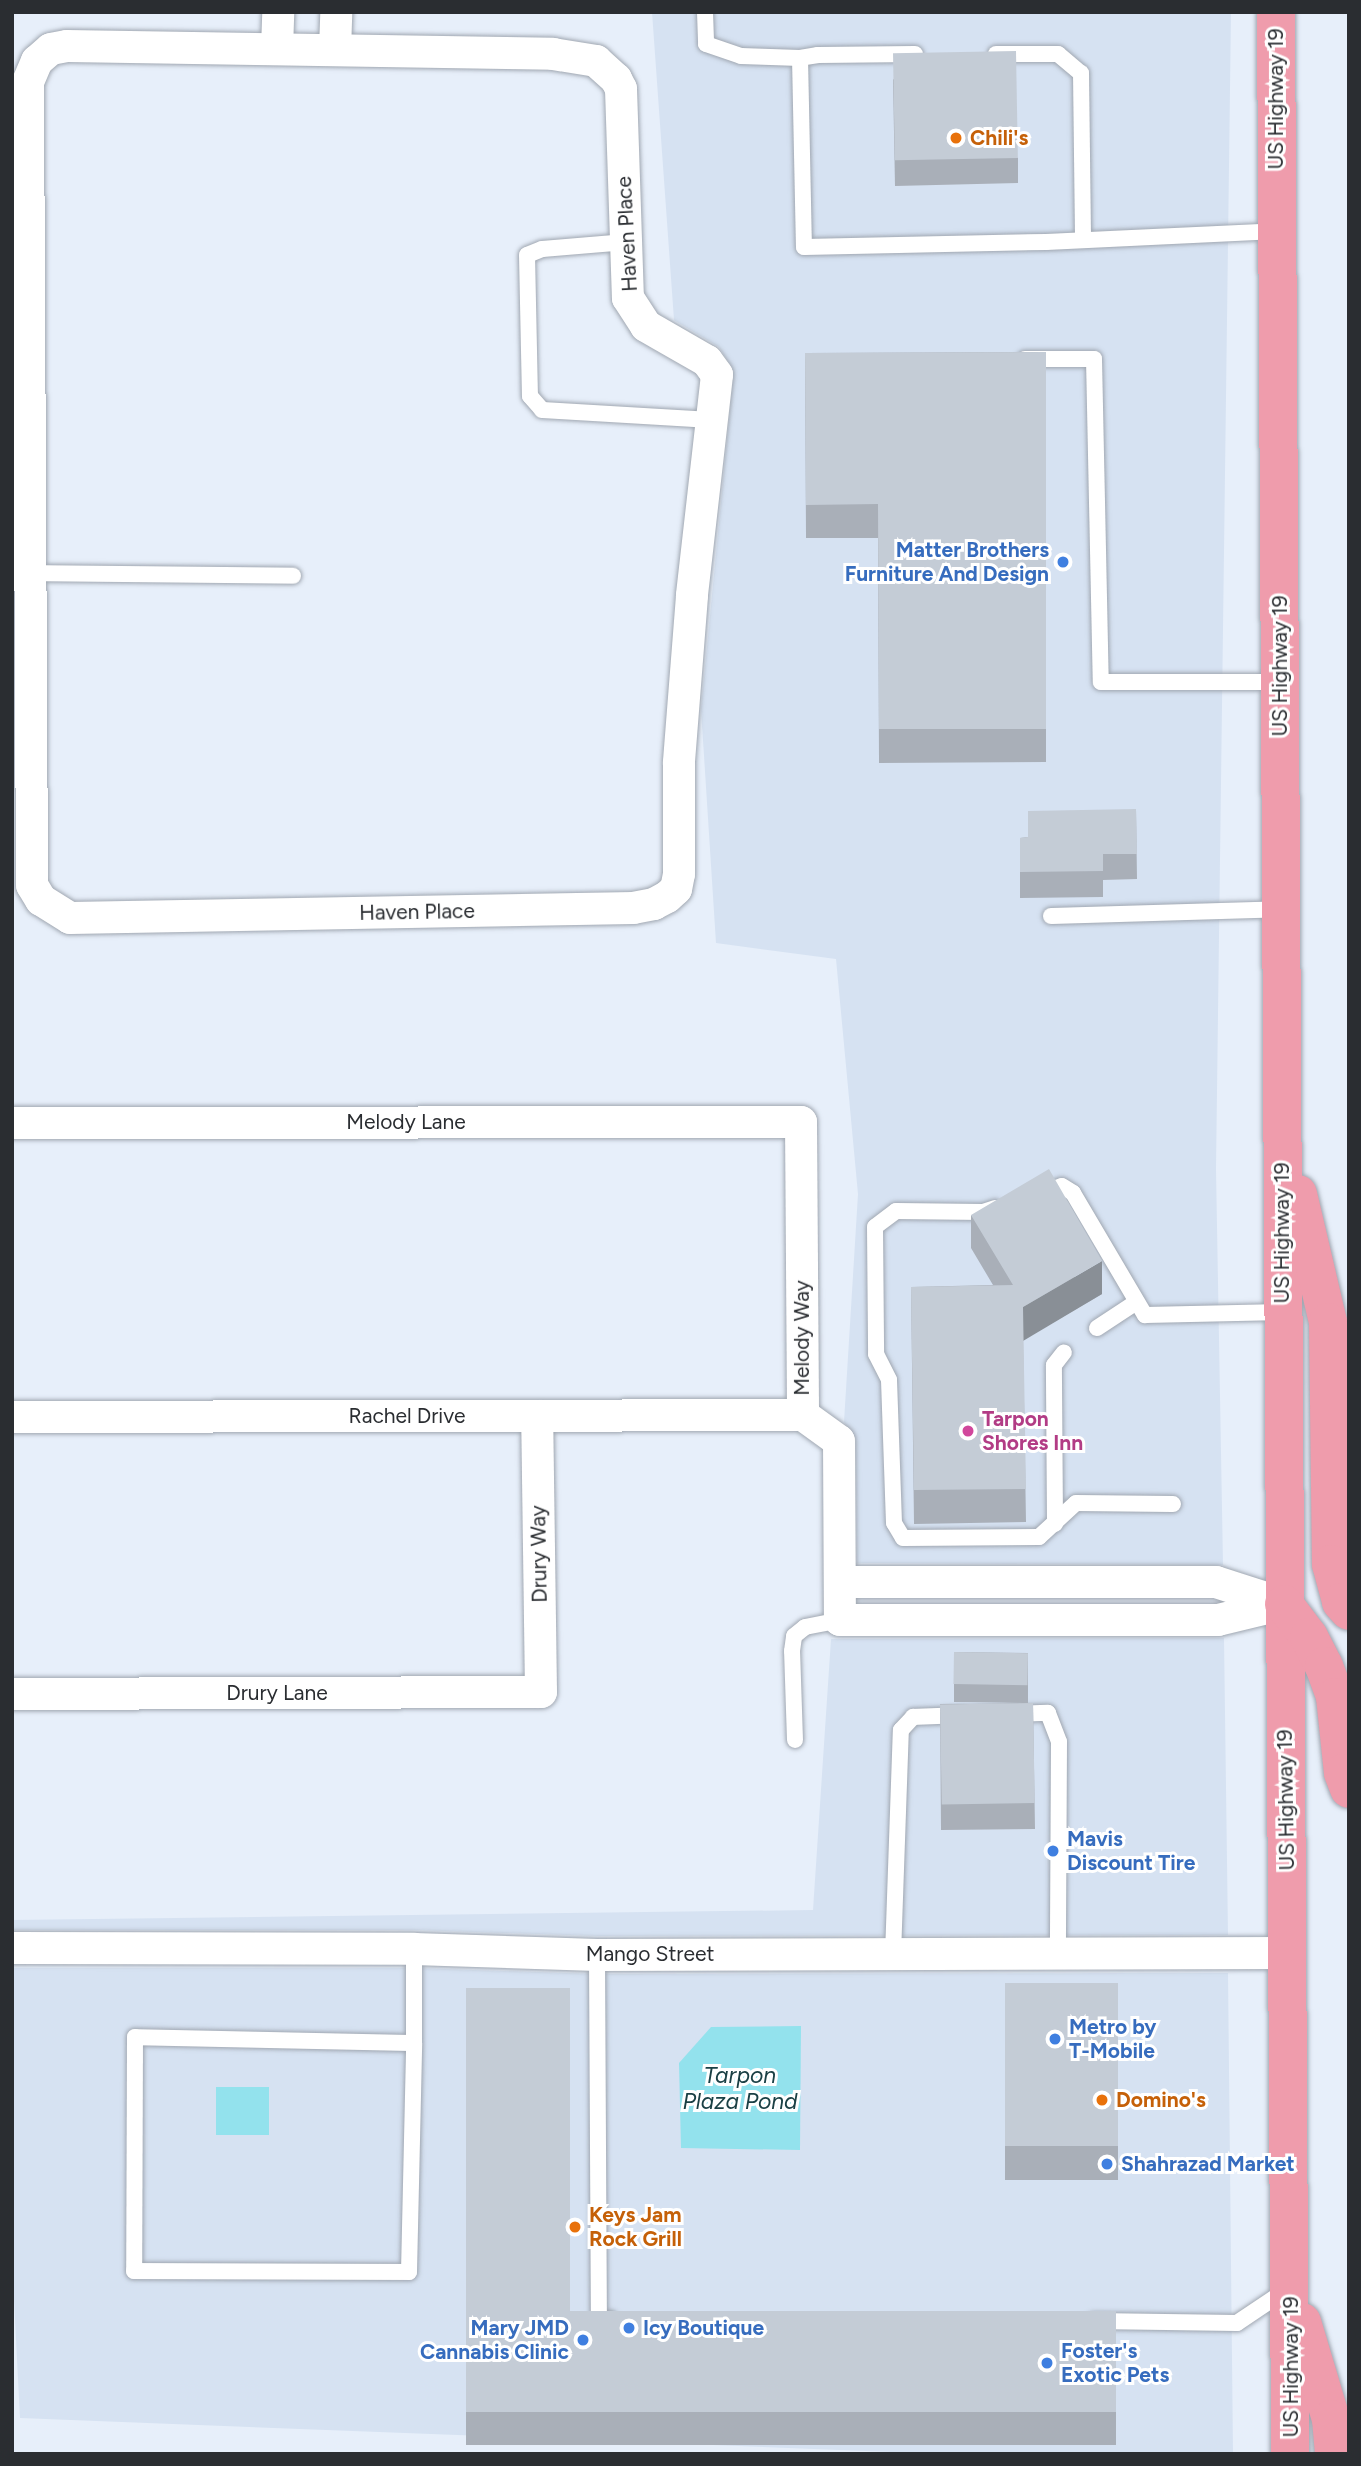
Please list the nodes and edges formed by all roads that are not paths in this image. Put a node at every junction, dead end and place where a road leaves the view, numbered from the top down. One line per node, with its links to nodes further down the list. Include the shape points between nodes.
1 (278, 12): 5 (street)
2 (336, 12): 6 (street)
3 (705, 12): 9 (lane, via 706,44 741,56)
4 (1276, 12): 10 (highway, US Highway 19)
5 (277, 49): 6 (street, Haven Place); 15 (street, Haven Place, via 67,47 51,49 37,61 28,82)
6 (335, 50): 12 (street, Haven Place, via 553,54 596,61 608,69 621,89)
7 (938, 54): 9 (lane)
8 (978, 54): 11 (lane, via 1058,54 1080,73)
9 (800, 58): 11 (lane, via 804,247)
10 (1277, 231): 11 (lane); 17 (highway, US Highway 19)
11 (1083, 240)
12 (626, 242): 14 (street, Haven Place, via 628,298 636,315 646,326 707,360 717,375); 14 (lane, via 542,248 527,255 530,396 542,410)
13 (1011, 359): 17 (lane, via 1094,359 1101,682)
14 (712, 420): 15 (street, Haven Place, via 679,763 679,874 676,889 654,904 70,919 41,900 32,885)
15 (28, 573): 16 (lane)
16 (293, 576)
17 (1280, 682): 18 (highway, US Highway 19)
18 (1281, 909): 19 (lane); 22 (highway, US Highway 19)
19 (1051, 916)
20 (801, 1122): 21 (street, Melody Lane); 27 (street, Melody Way)
21 (12, 1123)
22 (1282, 1128): 24 (highway, US Highway 19); 34 (highway, via 1328,1322 1331,1564 1341,1602)
23 (1135, 1303): 24 (lane, via 1145,1315); 25 (lane); 31 (lane, via 1073,1193 1062,1186 983,1212 896,1211 875,1227 876,1354 889,1380 894,1523 903,1538 1039,1537)
24 (1283, 1312): 33 (highway, US Highway 19)
25 (1097, 1328)
26 (1064, 1352): 31 (lane, via 1055,1365)
27 (803, 1415): 28 (street, Rachel Drive); 32 (street, Melody Way, via 839,1441)
28 (537, 1416): 29 (street, Rachel Drive); 36 (street, Drury Way)
29 (12, 1417)
30 (1173, 1504): 31 (lane, via 1076,1503)
31 (1055, 1524)
32 (840, 1582): 33 (street, via 1216,1582); 35 (street, Melody Way)
33 (1284, 1604): 35 (street, via 1218,1620); 39 (highway, via 1309,1637 1335,1696 1343,1773); 42 (highway, US Highway 19)
34 (1349, 1611)
35 (840, 1620): 38 (lane, via 806,1627 794,1636)
36 (541, 1692): 37 (street, Drury Lane)
37 (12, 1694)
38 (795, 1740)
39 (1349, 1789)
40 (12, 1948): 41 (street, Mango Street)
41 (414, 1949): 43 (street, Mango Street); 46 (lane)
42 (1287, 1953): 45 (street, Mango Street); 47 (highway, US Highway 19)
43 (597, 1955): 44 (street, Mango Street); 48 (lane, via 599,2319)
44 (893, 1955): 45 (street, Mango Street); 45 (lane, via 901,1730 913,1717 1048,1713 1059,1742)
45 (1058, 1955)
46 (414, 2043): 46 (lane, via 409,2272 134,2271 135,2037)
47 (1292, 2286): 49 (lane, via 1237,2323); 50 (highway, US Highway 19); 51 (highway, via 1331,2419)
48 (627, 2319)
49 (1072, 2321)
50 (1290, 2454)
51 (1334, 2454)

